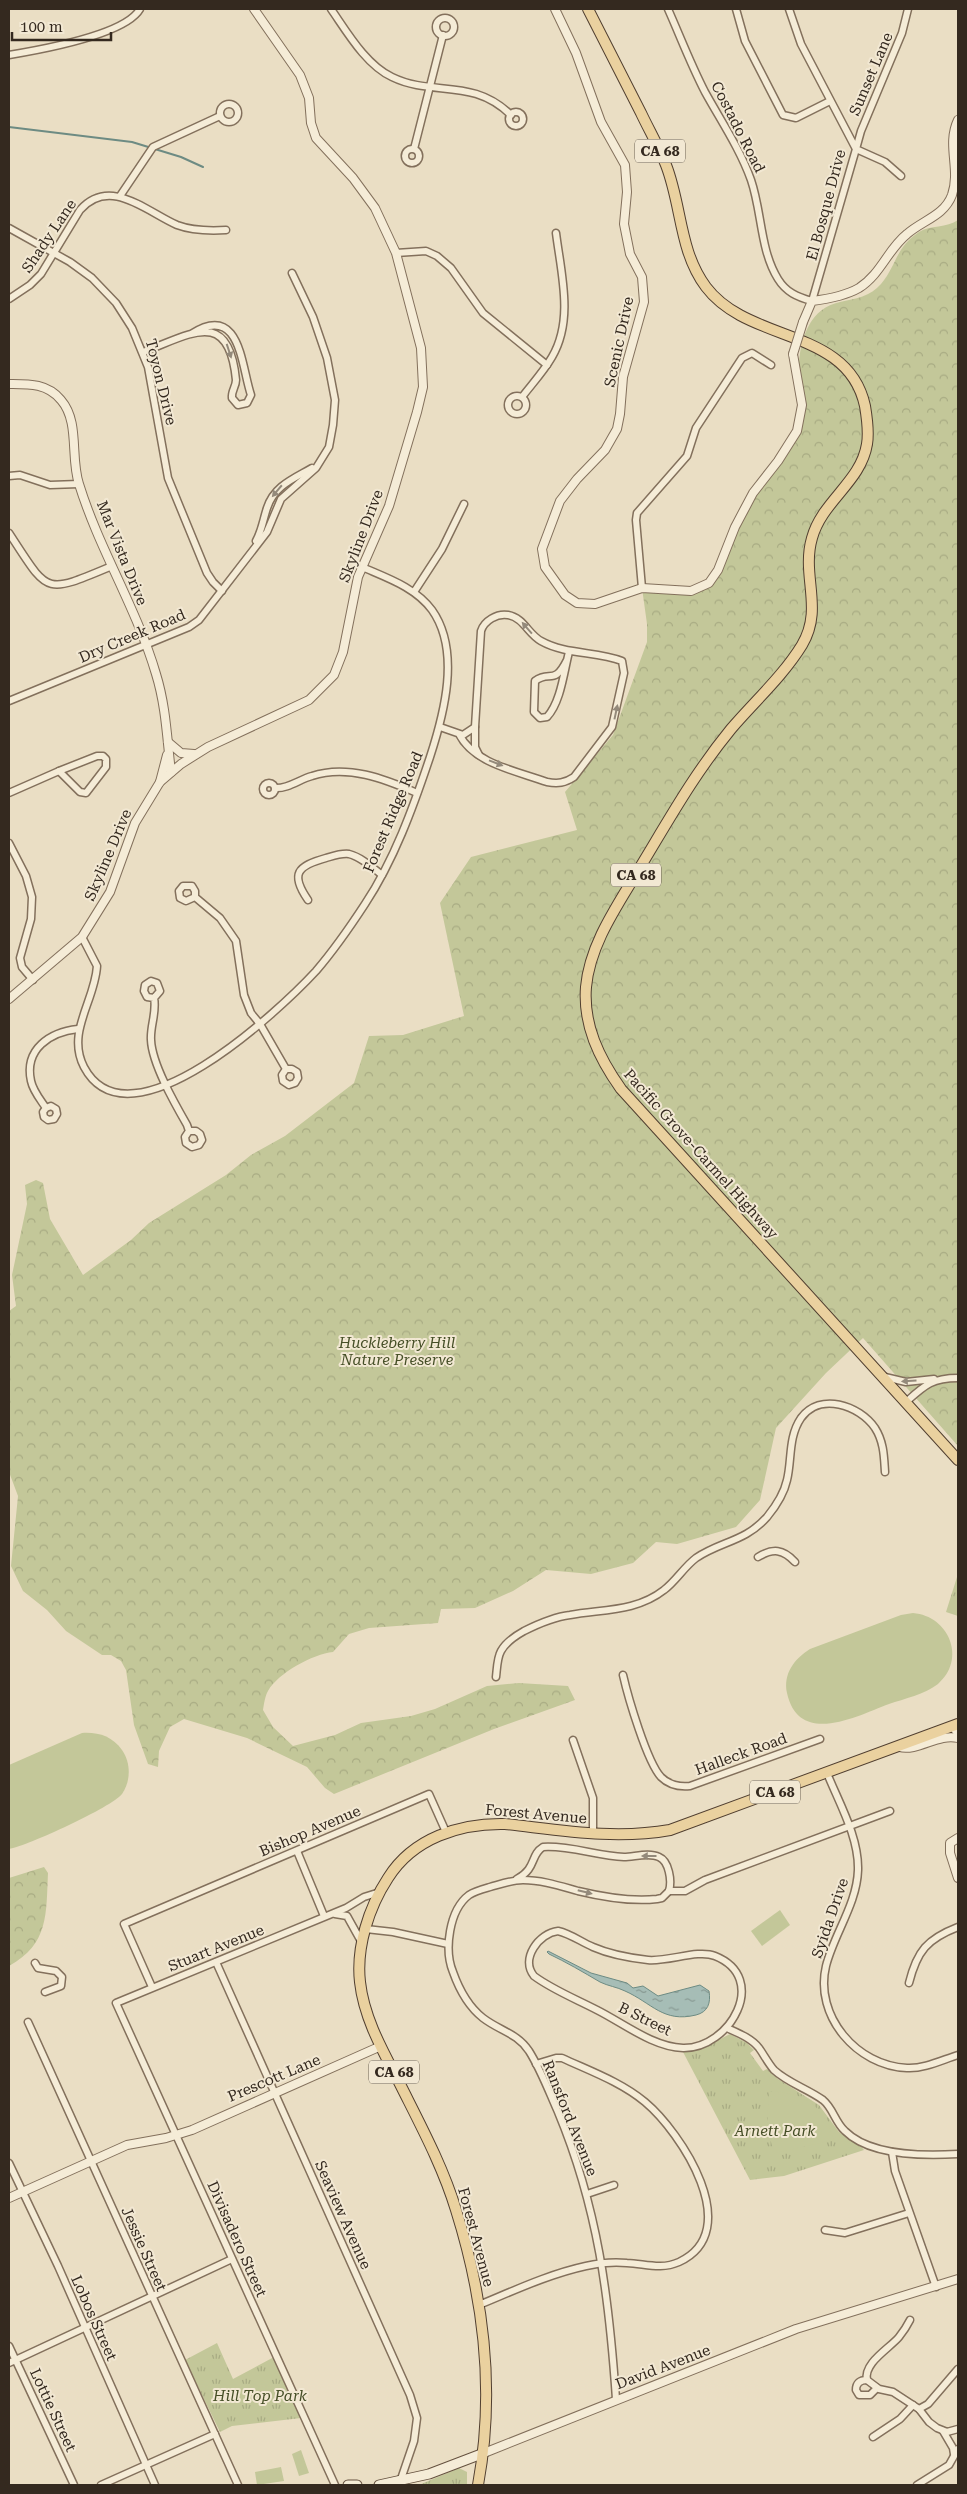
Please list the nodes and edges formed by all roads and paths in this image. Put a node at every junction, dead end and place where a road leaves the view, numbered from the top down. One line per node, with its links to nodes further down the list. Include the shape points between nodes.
1 (140, 9): 11 (street, via 132,19 86,38)
2 (254, 9): 25 (street, Skyline Drive, via 300,75 309,98 316,138 353,178 375,208)
3 (331, 9): 12 (street, via 378,68 398,80)
4 (555, 9): 41 (street, Scenic Drive, via 576,53 601,122 626,171 624,224 630,254 642,277 644,302 623,377 617,429 604,450 560,501 547,529 542,557 545,567 565,595 577,603 595,604)
5 (588, 9): 74 (main road, Pacific Grove-Carmel Highway / CA 68, via 665,162 676,196 685,245 697,275 716,298 739,316 817,347 838,360 859,386 868,431 865,455 859,469 823,513 812,538 809,568 814,605 802,645 700,768 596,946 586,986 591,1031 605,1066 621,1088)
6 (668, 9): 28 (street, Costado Road, via 704,90 746,167 772,267 786,289)
7 (736, 9): 13 (street, via 745,41 783,115 796,118)
8 (789, 9): 13 (street, El Bosque Drive, via 801,44)
9 (908, 9): 18 (street, Sunset Lane, via 902,33)
10 (443, 35): 12 (street)
11 (9, 55)
12 (429, 86): 14 (street, via 486,96); 17 (street)
13 (830, 101): 18 (street, El Bosque Drive)
14 (511, 114)
15 (220, 116): 20 (street, via 153,147)
16 (958, 120): 28 (street, via 951,144 955,185 944,208 907,234 864,285 833,298)
17 (414, 149)
18 (856, 149): 19 (street, via 884,162); 28 (street, El Bosque Drive)
19 (901, 176)
20 (120, 196): 22 (street, via 185,228); 24 (street, Shady Lane, via 98,198 85,204)
21 (9, 228): 24 (street, Toyon Drive)
22 (226, 230)
23 (556, 233): 32 (street, via 565,313 560,340)
24 (54, 253): 27 (street, Shady Lane, via 36,280); 30 (street, Toyon Drive, via 105,290 132,328)
25 (396, 253): 32 (street, via 426,251 437,256 451,268 483,313); 40 (street, Skyline Drive, via 421,348 422,387 389,506)
26 (292, 273): 42 (street, Dry Creek Road, via 321,339 334,392 331,436 327,452 318,465 281,499 267,532)
27 (9, 299)
28 (812, 301): 41 (street, Scenic Drive, bridge, via 793,354 802,405 797,431 750,499 714,577 703,587 691,591)
29 (191, 334): 29 (street, one-way to 29, via 212,332 224,338 236,379 232,398 238,405 247,404 251,395 235,337 226,329 214,326); 30 (street)
30 (143, 352): 42 (street, Toyon Drive, via 168,478 207,574)
31 (771, 364): 41 (street, via 752,353 744,356 696,428 684,460 638,513)
32 (547, 365): 34 (street)
33 (9, 384): 36 (street, Mar Vista Drive, via 41,386 62,400 71,419)
34 (522, 397)
35 (9, 476): 36 (street, via 20,475 50,486)
36 (79, 484): 39 (street, Mar Vista Drive)
37 (464, 504): 43 (street, via 442,549)
38 (9, 533): 39 (street, via 36,574 50,584 68,584)
39 (112, 566): 44 (street, Mar Vista Drive)
40 (362, 567): 43 (street, Forest Ridge Road); 52 (street, Skyline Drive, via 352,599 343,652 327,684 301,705)
41 (642, 588)
42 (222, 591): 44 (street, Dry Creek Road, via 194,624)
43 (414, 592): 48 (street, Forest Ridge Road, via 436,616 445,643 446,685)
44 (145, 644): 47 (street, Dry Creek Road); 51 (street, Mar Vista Drive, via 160,689)
45 (569, 652): 46 (street); 49 (street, one-way to 49, via 541,641 511,616 499,616 485,623 480,640); 53 (street, one-way to 45, via 547,782 563,783 574,777 612,727 624,673 622,661 617,659)
46 (567, 660): 46 (street, via 553,709 547,717 540,718 534,712 535,681 555,676)
47 (9, 701)
48 (440, 727): 50 (street); 59 (street, Forest Ridge Road)
49 (475, 727): 50 (street, via 468,733); 53 (street)
50 (459, 734): 53 (street, via 468,748)
51 (168, 741): 52 (street, via 181,753); 55 (street, Mar Vista Drive); 56 (street)
52 (196, 754): 55 (street, Skyline Drive)
53 (479, 756)
54 (59, 772): 54 (street, via 97,756 106,759 106,767 86,793 80,792); 58 (street)
55 (171, 772): 56 (street, Skyline Drive)
56 (160, 782): 64 (street, Skyline Drive, via 135,823 110,892)
57 (275, 788): 59 (street, via 320,774 341,772 377,778)
58 (9, 793)
59 (417, 793): 61 (street, Forest Ridge Road)
60 (9, 843): 65 (street, via 26,876 32,897 32,919 20,958 22,967)
61 (382, 875): 63 (street, via 348,854 313,861 303,866 298,875 299,886); 68 (street, Forest Ridge Road, via 354,921 315,971)
62 (194, 897): 68 (street, via 220,918 236,941 244,995 251,1013)
63 (308, 900)
64 (82, 936): 65 (street, Skyline Drive); 69 (street, Forest Ridge Road, via 95,961 96,973)
65 (33, 980): 67 (street, Skyline Drive)
66 (154, 998): 71 (street, via 150,1041)
67 (9, 999)
68 (260, 1024): 70 (street); 71 (street, Forest Ridge Road, via 221,1054)
69 (78, 1029): 71 (street, Forest Ridge Road, via 78,1049 83,1066 107,1089 118,1094 132,1094); 72 (street, via 49,1037 32,1053 29,1065 31,1082)
70 (286, 1070)
71 (164, 1085): 73 (street)
72 (46, 1108)
73 (189, 1132)
74 (881, 1375): 75 (street, one-way to 74, via 901,1382); 77 (main road, Pacific Grove-Carmel Highway / CA 68)
75 (937, 1379): 76 (street); 77 (street)
76 (956, 1379)
77 (906, 1402): 78 (main road, Pacific Grove-Carmel Highway / CA 68)
78 (958, 1460)
79 (884, 1472): 83 (street, via 882,1446 869,1421 840,1405 814,1406 806,1412 795,1430 783,1493 772,1511 748,1535 697,1557 662,1592 644,1602 621,1609 559,1617 520,1633 501,1650)
80 (758, 1557): 81 (street, via 769,1551 780,1551)
81 (795, 1562)
82 (622, 1676): 85 (street, Halleck Road, via 632,1711 657,1772 674,1785 690,1786)
83 (496, 1677)
84 (957, 1728): 88 (main road, Forest Avenue / CA 68)
85 (820, 1738)
86 (958, 1738): 88 (street, via 944,1738 906,1749)
87 (573, 1740): 93 (street, via 593,1798)
88 (899, 1747): 89 (main road, Forest Avenue / CA 68)
89 (827, 1773): 91 (street, Syida Drive); 93 (main road, Forest Avenue / CA 68, via 670,1830 632,1835)
90 (890, 1811): 91 (street, Ransford Avenue)
91 (849, 1827): 100 (street, Ransford Avenue, via 705,1880 685,1891); 116 (street, Syida Drive, via 857,1852 858,1872 853,1896 826,1966 825,1996 833,2021 854,2047 889,2064 920,2067)
92 (446, 1832): 93 (main road, Forest Avenue / CA 68, via 487,1824); 95 (street, Bishop Avenue, via 429,1794); 101 (main road, Forest Avenue / CA 68, via 421,1845 396,1867)
93 (593, 1834)
94 (958, 1838): 97 (street, via 950,1845)
95 (297, 1850): 102 (street); 110 (street, Bishop Avenue, via 124,1924)
96 (533, 1864): 98 (street, via 528,1872); 99 (street, via 533,1874); 100 (street, one-way to 96, via 667,1865 657,1856 612,1856 548,1847 539,1850)
97 (958, 1878)
98 (514, 1880): 99 (street, Ransford Avenue); 106 (street, Ransford Avenue, via 478,1891 460,1903)
99 (538, 1880): 100 (street, Ransford Avenue, one-way to 100, via 621,1898 657,1899)
100 (668, 1891)
101 (380, 1892): 102 (street, Stuart Avenue); 104 (main road, Forest Avenue / CA 68)
102 (324, 1916): 105 (street, Stuart Avenue, via 347,1916); 107 (street, Stuart Avenue)
103 (958, 1927): 109 (street, via 942,1933 923,1948 913,1966)
104 (366, 1930): 105 (main road, Forest Avenue / CA 68); 106 (street, via 393,1932)
105 (362, 1943): 115 (main road, Forest Avenue / CA 68, via 360,1981 367,2013)
106 (448, 1944): 117 (street, Ransford Avenue, via 452,1971 471,2006 484,2019 514,2035)
107 (216, 1962): 110 (street, Stuart Avenue); 118 (street, Seaview Avenue)
108 (34, 1963): 111 (street, via 38,1968 56,1971 62,1977 61,1986)
109 (909, 1983)
110 (152, 1987): 112 (street, Stuart Avenue)
111 (45, 1992)
112 (116, 2003): 119 (street, Divisadero Street)
113 (28, 2022): 122 (street, Jessie Street)
114 (727, 2028): 114 (street, B Street, via 741,1997 741,1980 730,1965 710,1954 661,1960 638,1959 604,1951 555,1931 532,1952 529,1967 534,1976 666,2046 685,2048 702,2044); 120 (street, via 752,2041 773,2069 823,2100 848,2134)
115 (381, 2046): 118 (street, Prescott Lane); 135 (main road, Forest Avenue / CA 68, via 456,2209)
116 (958, 2055)
117 (536, 2064): 126 (street, Ransford Avenue, via 564,2128); 131 (street, via 562,2058 635,2094 676,2135 702,2183 707,2212 705,2229 700,2242 688,2256 661,2267)
118 (274, 2092): 119 (street, Prescott Lane); 153 (street, Seaview Avenue, via 410,2395 416,2418 414,2441)
119 (177, 2135): 122 (street, Prescott Lane, via 136,2142); 130 (street, Divisadero Street)
120 (892, 2152): 121 (street); 128 (street)
121 (958, 2154)
122 (91, 2161): 125 (street, Prescott Lane); 134 (street, Jessie Street)
123 (9, 2163): 125 (street, Lobos Street)
124 (614, 2185): 126 (street)
125 (23, 2192): 127 (street, Prescott Lane); 137 (street, Lobos Street)
126 (587, 2194): 131 (street, Ransford Avenue)
127 (9, 2198)
128 (909, 2212): 129 (street, via 845,2232); 133 (street)
129 (826, 2230)
130 (232, 2259): 134 (street); 158 (street, Divisadero Street)
131 (602, 2264): 135 (street, via 569,2271); 143 (street, Ransford Avenue)
132 (958, 2279): 133 (street, David Avenue)
133 (936, 2287): 143 (street, David Avenue, via 796,2329)
134 (152, 2297): 137 (street); 148 (street, Jessie Street)
135 (479, 2305): 151 (main road, Forest Avenue / CA 68, via 487,2400)
136 (910, 2320): 141 (street, via 898,2339 880,2353 866,2374)
137 (84, 2329): 139 (street); 152 (street, Lobos Street)
138 (9, 2346): 139 (street, Lottie Street)
139 (12, 2361): 154 (street, Lottie Street)
140 (958, 2369): 145 (street)
141 (867, 2380): 142 (street); 142 (street, via 857,2385 856,2390 860,2394 870,2394)
142 (877, 2388): 144 (street, via 889,2390)
143 (616, 2399): 151 (street, David Avenue)
144 (913, 2405): 145 (street); 149 (street, via 900,2419)
145 (920, 2409): 147 (street, via 929,2422)
146 (958, 2429): 147 (street)
147 (943, 2431): 150 (street)
148 (215, 2434): 152 (street); 157 (street, Jessie Street)
149 (873, 2437)
150 (956, 2451): 163 (street, via 949,2465)
151 (484, 2453): 153 (main road, David Avenue); 162 (main road, Forest Avenue / CA 68)
152 (146, 2464): 155 (street); 156 (street, Lobos Street)
153 (400, 2482): 161 (main road, David Avenue)
154 (74, 2485)
155 (101, 2485)
156 (155, 2485)
157 (238, 2485)
158 (335, 2485)
159 (348, 2485): 160 (main road)
160 (357, 2485)
161 (379, 2485)
162 (478, 2485)
163 (917, 2485)

